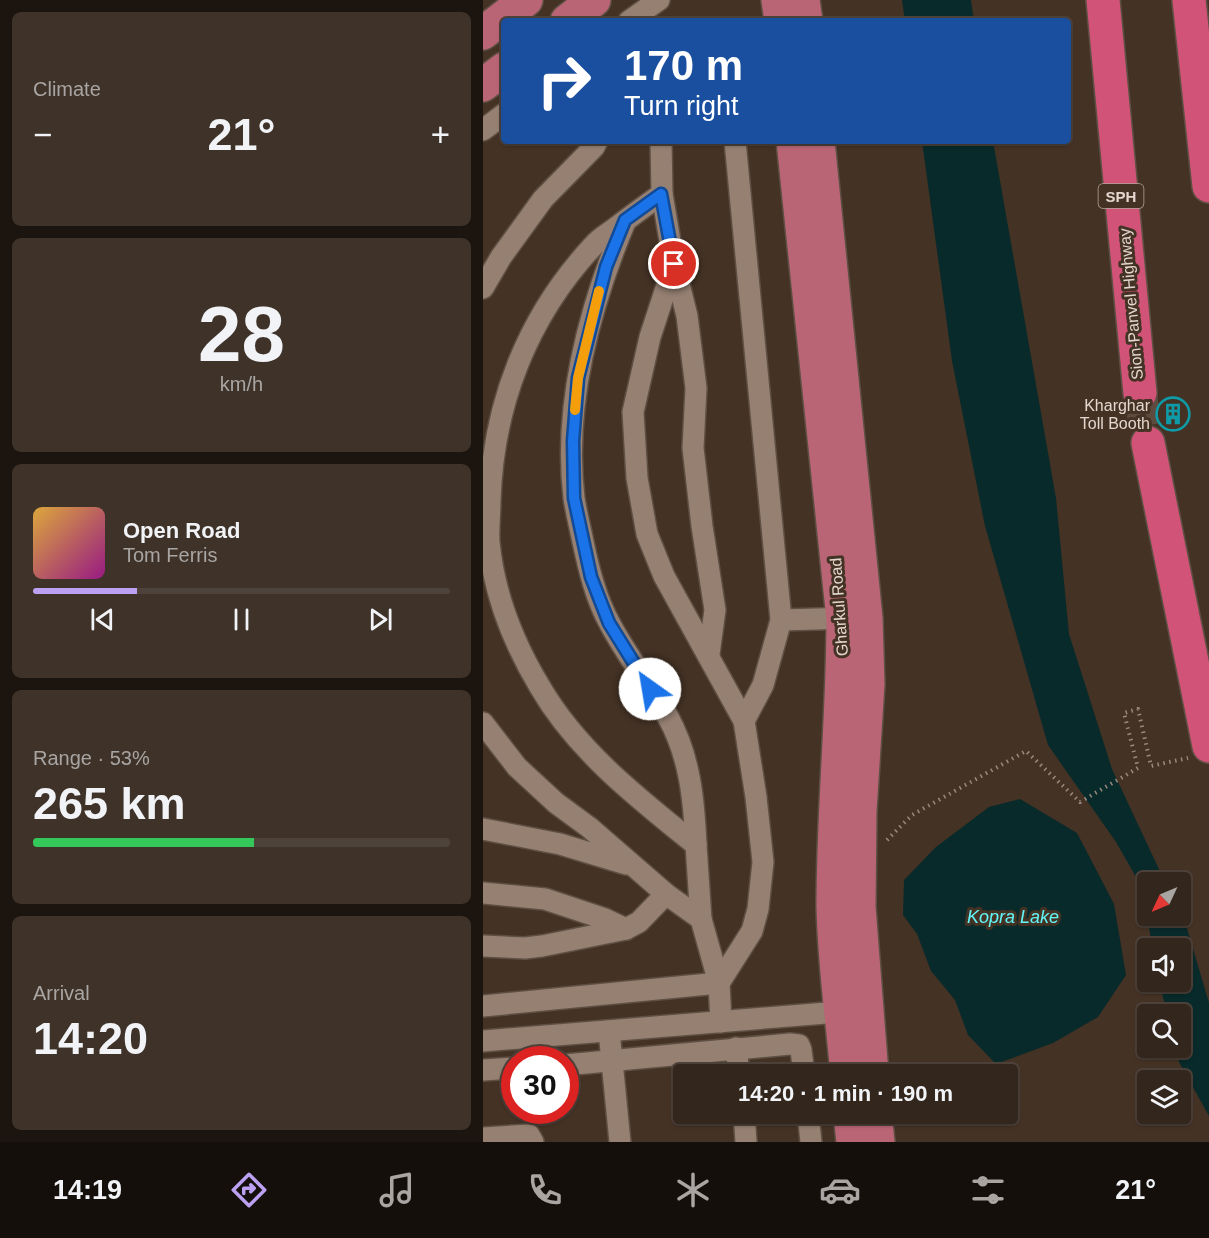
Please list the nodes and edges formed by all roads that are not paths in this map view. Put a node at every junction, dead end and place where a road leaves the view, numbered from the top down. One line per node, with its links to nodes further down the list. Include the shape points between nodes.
1 (526, 0): 8 (main road)
2 (594, 0): 9 (main road)
3 (659, 0): 10 (street)
4 (778, 0): 11 (main road)
5 (803, 0): 12 (main road)
6 (1103, 0): 29 (highway, Sion-Panvel Highway / SPH)
7 (1189, 0): 24 (highway)
8 (503, 18)
9 (571, 18)
10 (633, 18)
11 (780, 18)
12 (806, 18)
13 (501, 19): 14 (main road)
14 (483, 33)
15 (501, 71): 16 (main road)
16 (483, 85)
17 (501, 116): 18 (street)
18 (483, 130)
19 (596, 144): 28 (street, via 543,199)
20 (661, 144): 25 (street)
21 (735, 144): 32 (street)
22 (793, 144): 31 (main road, Gharkul Road)
23 (818, 144): 31 (main road, Gharkul Road)
24 (1209, 186)
25 (661, 194): 26 (street); 27 (street)
26 (625, 220): 38 (street, via 606,267 578,378 574,498 591,577 609,623 668,718 685,756 692,786); 38 (street, via 594,244 559,288 519,356 497,431 489,542 518,648 540,689 597,759)
27 (674, 264): 33 (street, via 687,316 696,388 693,448 715,610); 33 (street, via 650,337 633,412 637,478 647,534 665,576)
28 (483, 288)
29 (1140, 393)
30 (1147, 443): 36 (highway)
31 (854, 618): 32 (street); 47 (main road, Gharkul Road, via 868,684 860,811 860,941); 47 (main road, Gharkul Road, via 843,684 833,907)
32 (781, 620): 34 (street, via 763,685)
33 (709, 654): 34 (street)
34 (744, 722): 45 (street, via 763,862 752,931)
35 (483, 723): 39 (street, via 517,767)
36 (1203, 751)
37 (483, 829): 39 (street, via 559,844)
38 (696, 845): 42 (street)
39 (633, 866): 41 (street)
40 (483, 893): 43 (street, via 545,899)
41 (666, 894): 42 (street); 43 (street, via 639,922)
42 (701, 920): 45 (street)
43 (626, 929): 44 (street, via 542,946)
44 (483, 946)
45 (719, 983): 46 (street); 48 (street)
46 (483, 1006)
47 (854, 1010): 48 (street); 56 (main road, Gharkul Road); 57 (main road, Gharkul Road)
48 (721, 1022): 49 (street)
49 (609, 1031): 50 (street); 52 (street)
50 (483, 1041)
51 (736, 1048): 52 (street); 54 (street); 55 (street, via 799,1045)
52 (613, 1062): 53 (street); 66 (street)
53 (579, 1064)
54 (738, 1064)
55 (803, 1064)
56 (848, 1064)
57 (869, 1064)
58 (501, 1069): 59 (street)
59 (483, 1070)
60 (745, 1124): 67 (street)
61 (809, 1124): 68 (street)
62 (851, 1124): 69 (main road)
63 (876, 1124): 70 (main road)
64 (483, 1138): 65 (street, via 529,1135)
65 (533, 1142)
66 (620, 1142)
67 (746, 1142)
68 (811, 1142)
69 (853, 1142)
70 (878, 1142)

